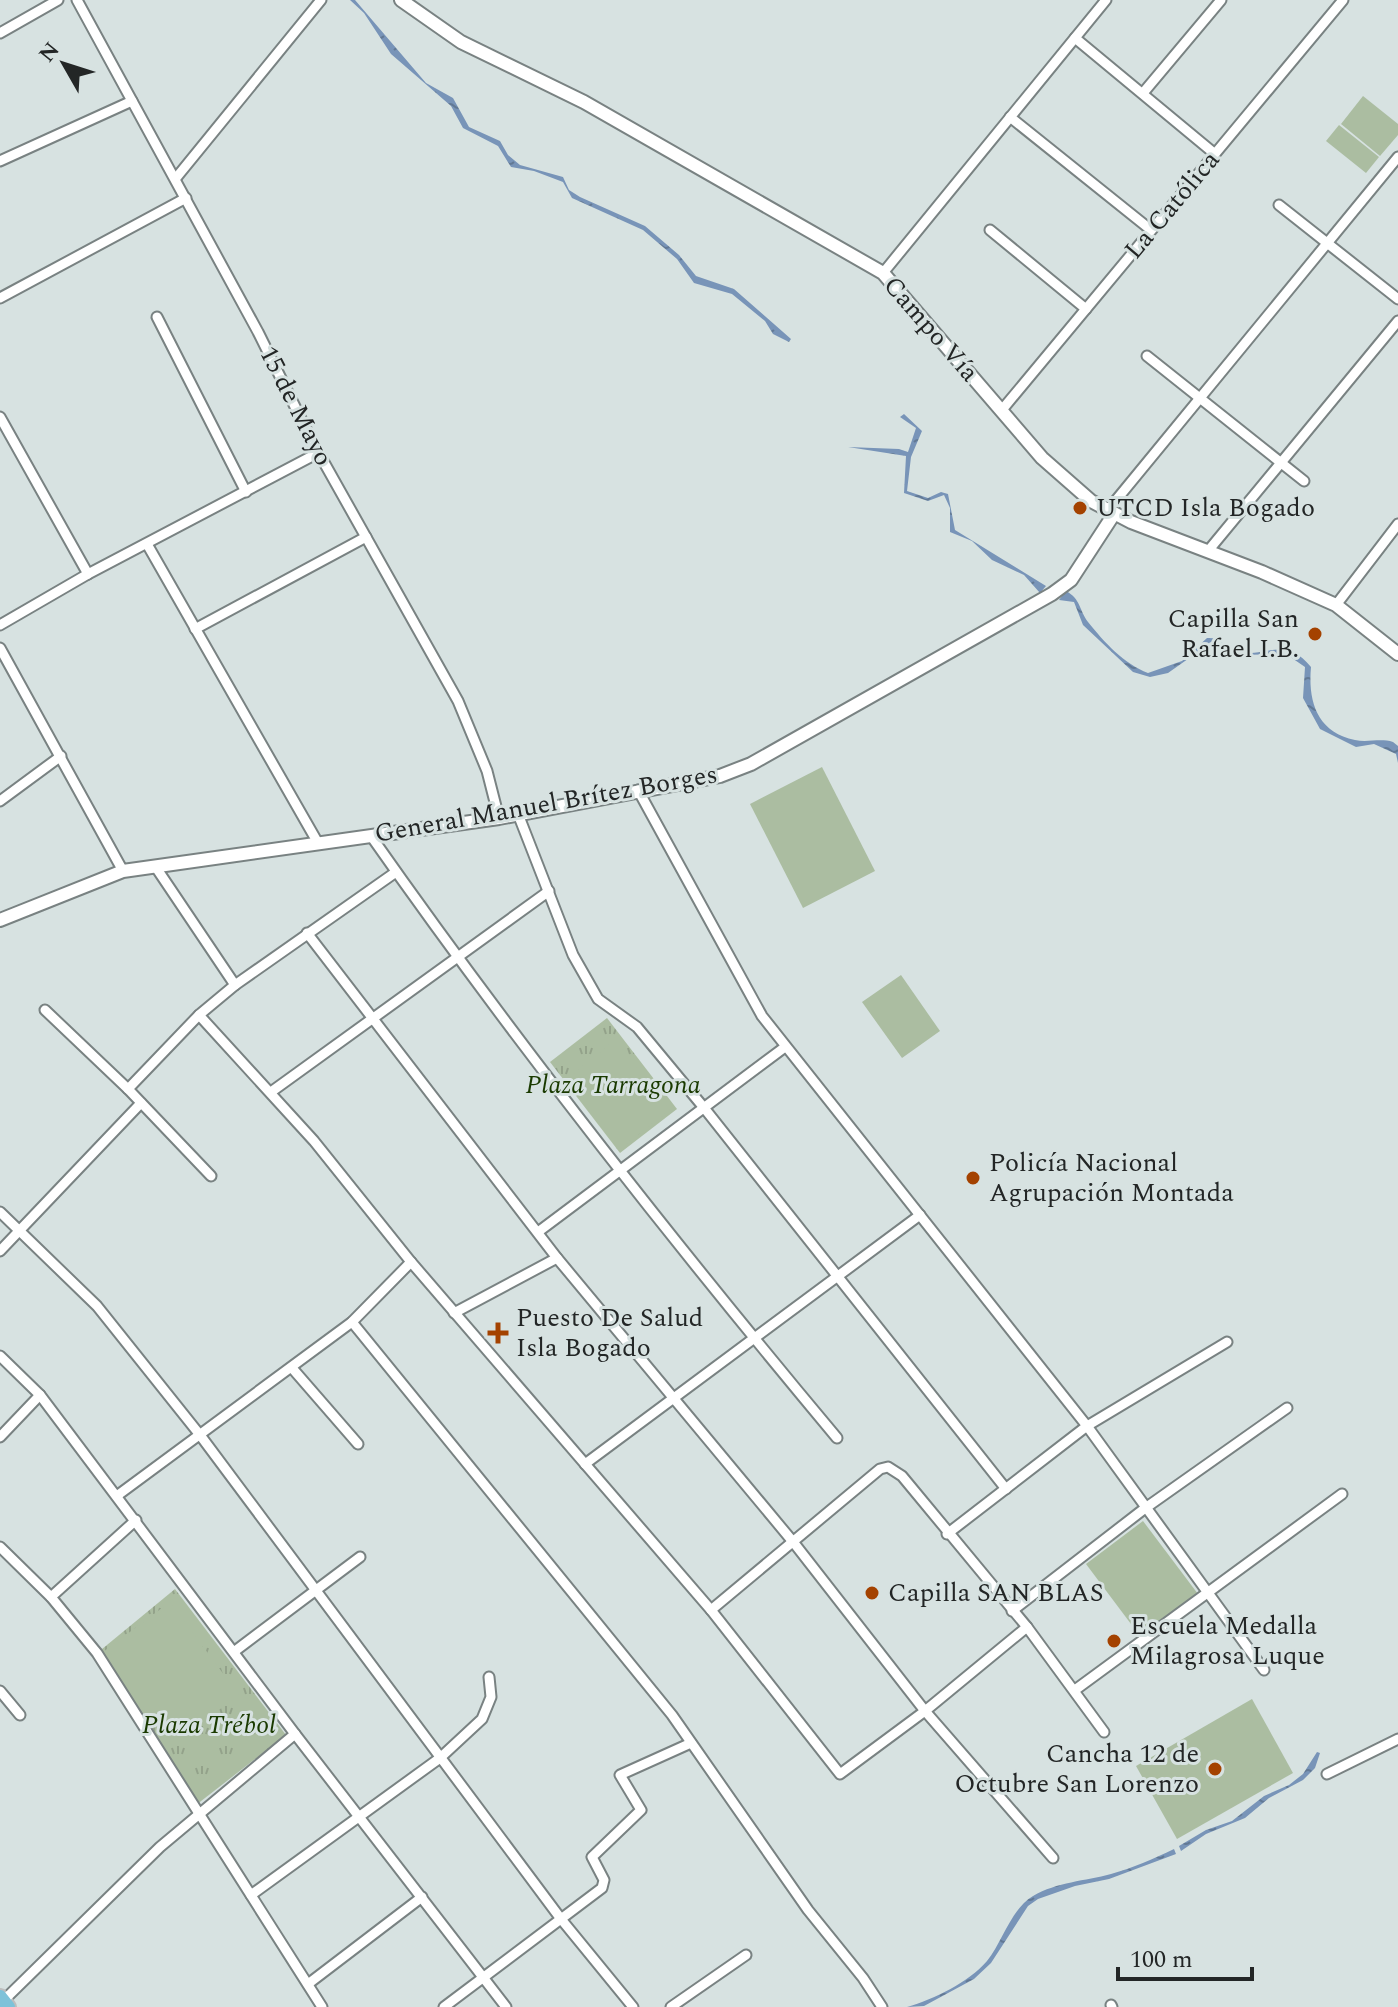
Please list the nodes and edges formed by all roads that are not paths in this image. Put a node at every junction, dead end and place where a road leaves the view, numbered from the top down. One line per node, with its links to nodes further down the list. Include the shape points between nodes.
1 (58, 0): 8 (street)
2 (77, 0): 11 (street, 15 de Mayo)
3 (321, 0): 16 (street)
4 (401, 0): 22 (street, Campo Vía, via 461,42 584,102)
5 (1106, 0): 9 (street)
6 (1221, 0): 10 (street)
7 (1343, 0): 13 (street, La Católica)
8 (0, 33)
9 (1075, 38): 10 (street); 12 (street)
10 (1143, 93): 13 (street)
11 (132, 101): 15 (street); 16 (street, 15 de Mayo)
12 (1010, 117): 20 (street); 22 (street)
13 (1215, 154): 20 (street, La Católica)
14 (1398, 157): 21 (street)
15 (0, 161)
16 (176, 178): 17 (street, 15 de Mayo)
17 (186, 198): 23 (street); 32 (street, 15 de Mayo)
18 (1279, 205): 21 (street)
19 (990, 230): 25 (street)
20 (1151, 230): 25 (street, La Católica)
21 (1327, 243): 24 (street); 29 (street)
22 (883, 273): 30 (street, Campo Vía)
23 (0, 298)
24 (1398, 299)
25 (1086, 309): 30 (street, La Católica)
26 (157, 317): 35 (street)
27 (1398, 321): 33 (street)
28 (1147, 356): 29 (street)
29 (1200, 398): 33 (street); 36 (street)
30 (1001, 411): 36 (street, Campo Vía, via 1068,485)
31 (0, 417): 41 (street)
32 (318, 453): 35 (street); 38 (street, 15 de Mayo)
33 (1281, 463): 34 (street); 40 (street)
34 (1304, 481)
35 (246, 492): 39 (street)
36 (1111, 512): 40 (street, Campo Vía); 49 (street, General Manuel Brítez Borges, via 1071,580 1043,599 751,764 720,776)
37 (1398, 524): 42 (street)
38 (366, 537): 44 (street); 52 (street, 15 de Mayo, via 458,701 487,771)
39 (147, 544): 41 (street); 44 (street)
40 (1208, 551): 42 (street, Campo Vía)
41 (88, 574): 43 (street)
42 (1336, 605): 46 (street, Campo Vía)
43 (0, 625)
44 (195, 629): 54 (street)
45 (0, 648): 47 (street)
46 (1398, 654)
47 (4, 668): 48 (street)
48 (61, 756): 50 (street); 56 (street)
49 (638, 790): 51 (street, General Manuel Brítez Borges); 66 (street, via 762,1016)
50 (0, 801)
51 (518, 814): 52 (street, General Manuel Brítez Borges); 58 (street)
52 (499, 818): 53 (street, General Manuel Brítez Borges)
53 (371, 836): 54 (street, General Manuel Brítez Borges); 57 (street)
54 (318, 843): 55 (street, General Manuel Brítez Borges)
55 (155, 866): 56 (street, General Manuel Brítez Borges); 62 (street)
56 (123, 871): 59 (street, General Manuel Brítez Borges)
57 (396, 872): 60 (street); 61 (street)
58 (549, 891): 61 (street); 70 (street, via 573,955 598,999 637,1027)
59 (0, 920)
60 (307, 933): 62 (street); 65 (street)
61 (457, 960): 65 (street); 71 (street)
62 (235, 985): 64 (street)
63 (45, 1010): 67 (street)
64 (199, 1015): 67 (street); 68 (street)
65 (374, 1020): 68 (street); 76 (street)
66 (785, 1047): 70 (street); 74 (street)
67 (128, 1089): 69 (street)
68 (271, 1092): 79 (street)
69 (141, 1103): 72 (street); 75 (street)
70 (705, 1109): 71 (street); 80 (street)
71 (619, 1171): 76 (street); 83 (street)
72 (211, 1176)
73 (0, 1212): 75 (street)
74 (920, 1215): 80 (street); 90 (street)
75 (20, 1231): 77 (street); 91 (street, via 97,1306)
76 (538, 1232): 78 (street)
77 (0, 1251)
78 (557, 1258): 81 (street); 88 (street)
79 (411, 1262): 81 (street); 82 (street)
80 (837, 1277): 83 (street); 96 (street)
81 (454, 1313): 95 (street)
82 (352, 1322): 86 (street); 121 (street)
83 (753, 1338): 88 (street); 93 (street)
84 (1227, 1342): 90 (street)
85 (0, 1356): 87 (street)
86 (292, 1368): 91 (street); 94 (street)
87 (40, 1395): 92 (street); 98 (street)
88 (675, 1398): 95 (street); 102 (street)
89 (1287, 1408): 99 (street)
90 (1087, 1426): 96 (street); 99 (street)
91 (200, 1435): 98 (street); 105 (street)
92 (0, 1437)
93 (837, 1438)
94 (358, 1444)
95 (585, 1464): 108 (street)
96 (1006, 1489): 101 (street)
97 (1342, 1494): 106 (street)
98 (118, 1495): 100 (street)
99 (1144, 1509): 106 (street); 109 (street)
100 (136, 1520): 107 (street); 111 (street)
101 (947, 1534): 102 (street, via 902,1476 888,1467); 109 (street)
102 (794, 1543): 108 (street); 116 (street)
103 (0, 1547): 107 (street)
104 (360, 1557): 105 (street)
105 (315, 1593): 111 (street); 122 (street)
106 (1208, 1593): 112 (street); 114 (street)
107 (51, 1597): 124 (street, via 97,1653)
108 (711, 1610): 116 (street, via 840,1774)
109 (1012, 1611): 110 (street)
110 (1027, 1627): 114 (street); 116 (street)
111 (235, 1651): 119 (street)
112 (1264, 1670)
113 (489, 1677): 122 (street, via 487,1713)
114 (1075, 1690): 118 (street)
115 (0, 1691): 117 (street)
116 (925, 1711): 126 (street)
117 (20, 1715)
118 (1104, 1732)
119 (295, 1734): 124 (street); 125 (street)
120 (1398, 1739): 123 (street)
121 (691, 1743): 129 (street, via 620,1775 641,1810 594,1852 602,1888); 139 (street)
122 (440, 1758): 125 (street); 129 (street)
123 (1327, 1774)
124 (199, 1811): 127 (street); 133 (street)
125 (360, 1816): 127 (street); 128 (street)
126 (1053, 1858)
127 (251, 1895): 132 (street)
128 (422, 1897): 131 (street); 132 (street)
129 (561, 1919): 131 (street); 137 (street)
130 (746, 1955): 138 (street)
131 (483, 1977): 135 (street); 136 (street)
132 (308, 1984): 134 (street)
133 (3, 2002)
134 (322, 2007)
135 (444, 2007)
136 (506, 2007)
137 (633, 2007)
138 (671, 2007)
139 (882, 2007)

